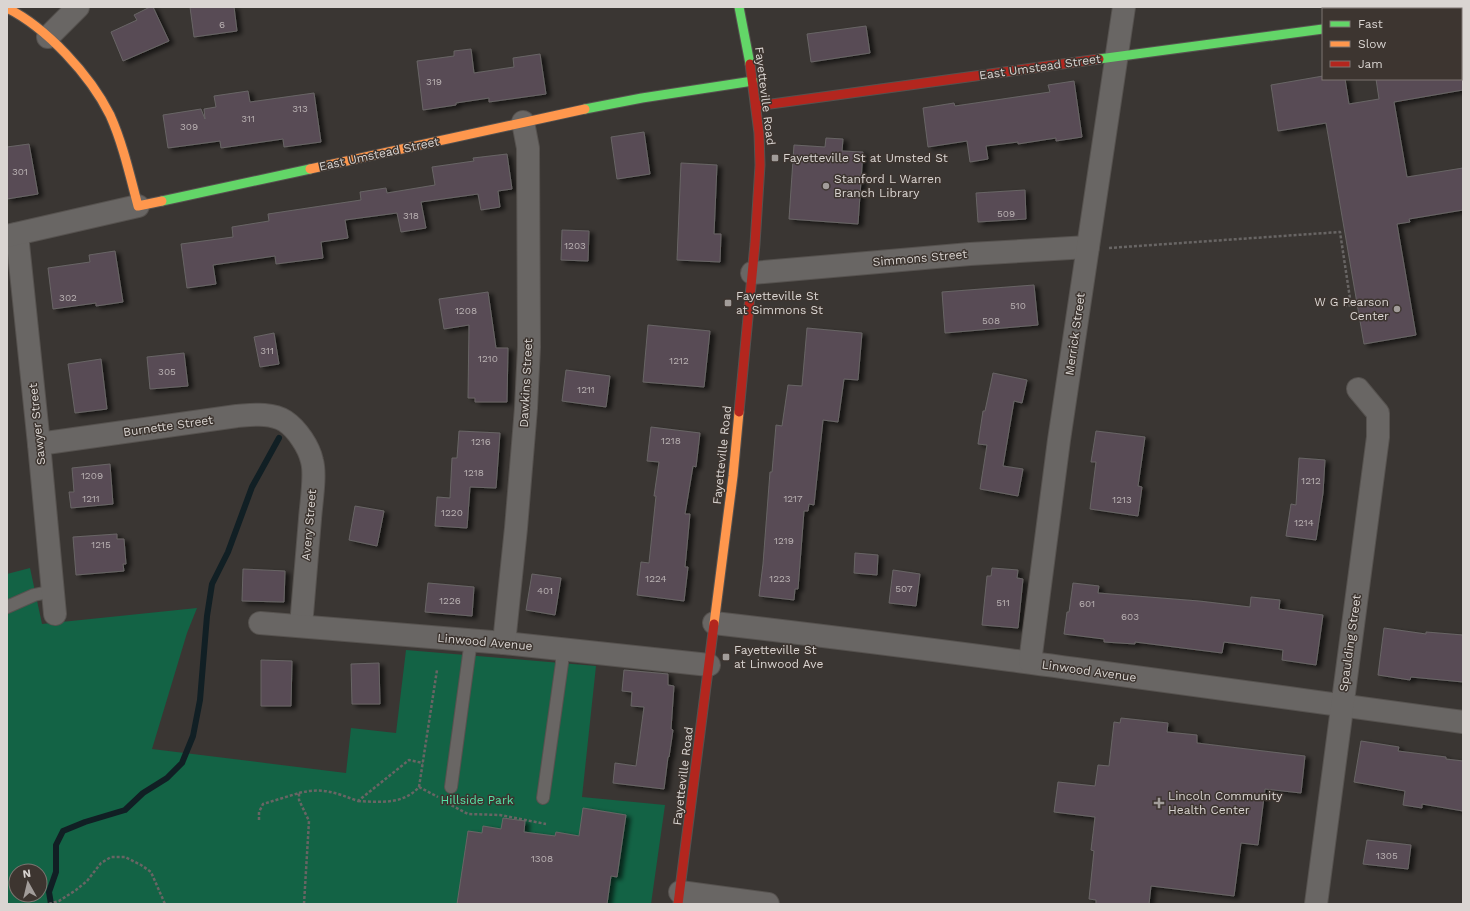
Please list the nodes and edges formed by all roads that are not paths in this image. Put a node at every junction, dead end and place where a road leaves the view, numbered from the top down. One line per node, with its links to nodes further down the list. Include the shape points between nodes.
1 (78, 7): 6 (street)
2 (738, 7): 8 (street, Fayetteville Road)
3 (1124, 7): 7 (street, Merrick Street)
4 (7, 8): 6 (street, via 25,18)
5 (1322, 28): 7 (street, East Umstead Street)
6 (48, 37): 11 (street, via 77,67 110,116 124,153)
7 (1116, 56): 9 (street, East Umstead Street); 13 (street, Merrick Street)
8 (753, 81): 9 (street, Fayetteville Road); 10 (street, East Umstead Street, via 642,98)
9 (756, 106): 14 (street, Fayetteville Road, via 760,133 760,164)
10 (523, 122): 11 (street, East Umstead Street); 25 (street, Dawkins Street, via 528,148 529,347 526,408)
11 (138, 206): 12 (street, East Umstead Street)
12 (12, 235): 17 (street, Sawyer Street)
13 (1097, 247): 14 (street, Simmons Street, via 970,254); 27 (street, Merrick Street, via 1059,440)
14 (752, 273): 22 (street, Fayetteville Road, via 733,476)
15 (1358, 389): 29 (street, Spaulding Street, via 1378,413 1378,437)
16 (294, 429): 17 (street, Burnette Street, via 285,421 262,414); 23 (street, Avery Street, via 305,444 312,462 313,488)
17 (39, 444): 18 (street, Sawyer Street)
18 (53, 591): 19 (lane, via 34,595); 20 (street, Sawyer Street)
19 (7, 607)
20 (55, 614)
21 (260, 623): 23 (street, Linwood Avenue)
22 (714, 623): 27 (street, Linwood Avenue); 28 (street, Fayetteville Road)
23 (301, 626): 24 (street, Linwood Avenue)
24 (472, 640): 25 (street, Linwood Avenue); 31 (lane)
25 (504, 643): 26 (street, Linwood Avenue)
26 (562, 649): 28 (street, Linwood Avenue); 32 (lane)
27 (1030, 662): 29 (street, Linwood Avenue)
28 (709, 665): 33 (street, Fayetteville Road)
29 (1342, 706): 30 (street, Linwood Avenue); 35 (street, Spaulding Street)
30 (1463, 722)
31 (451, 787)
32 (543, 798)
33 (679, 898): 34 (street)
34 (768, 904)
35 (1316, 904)

